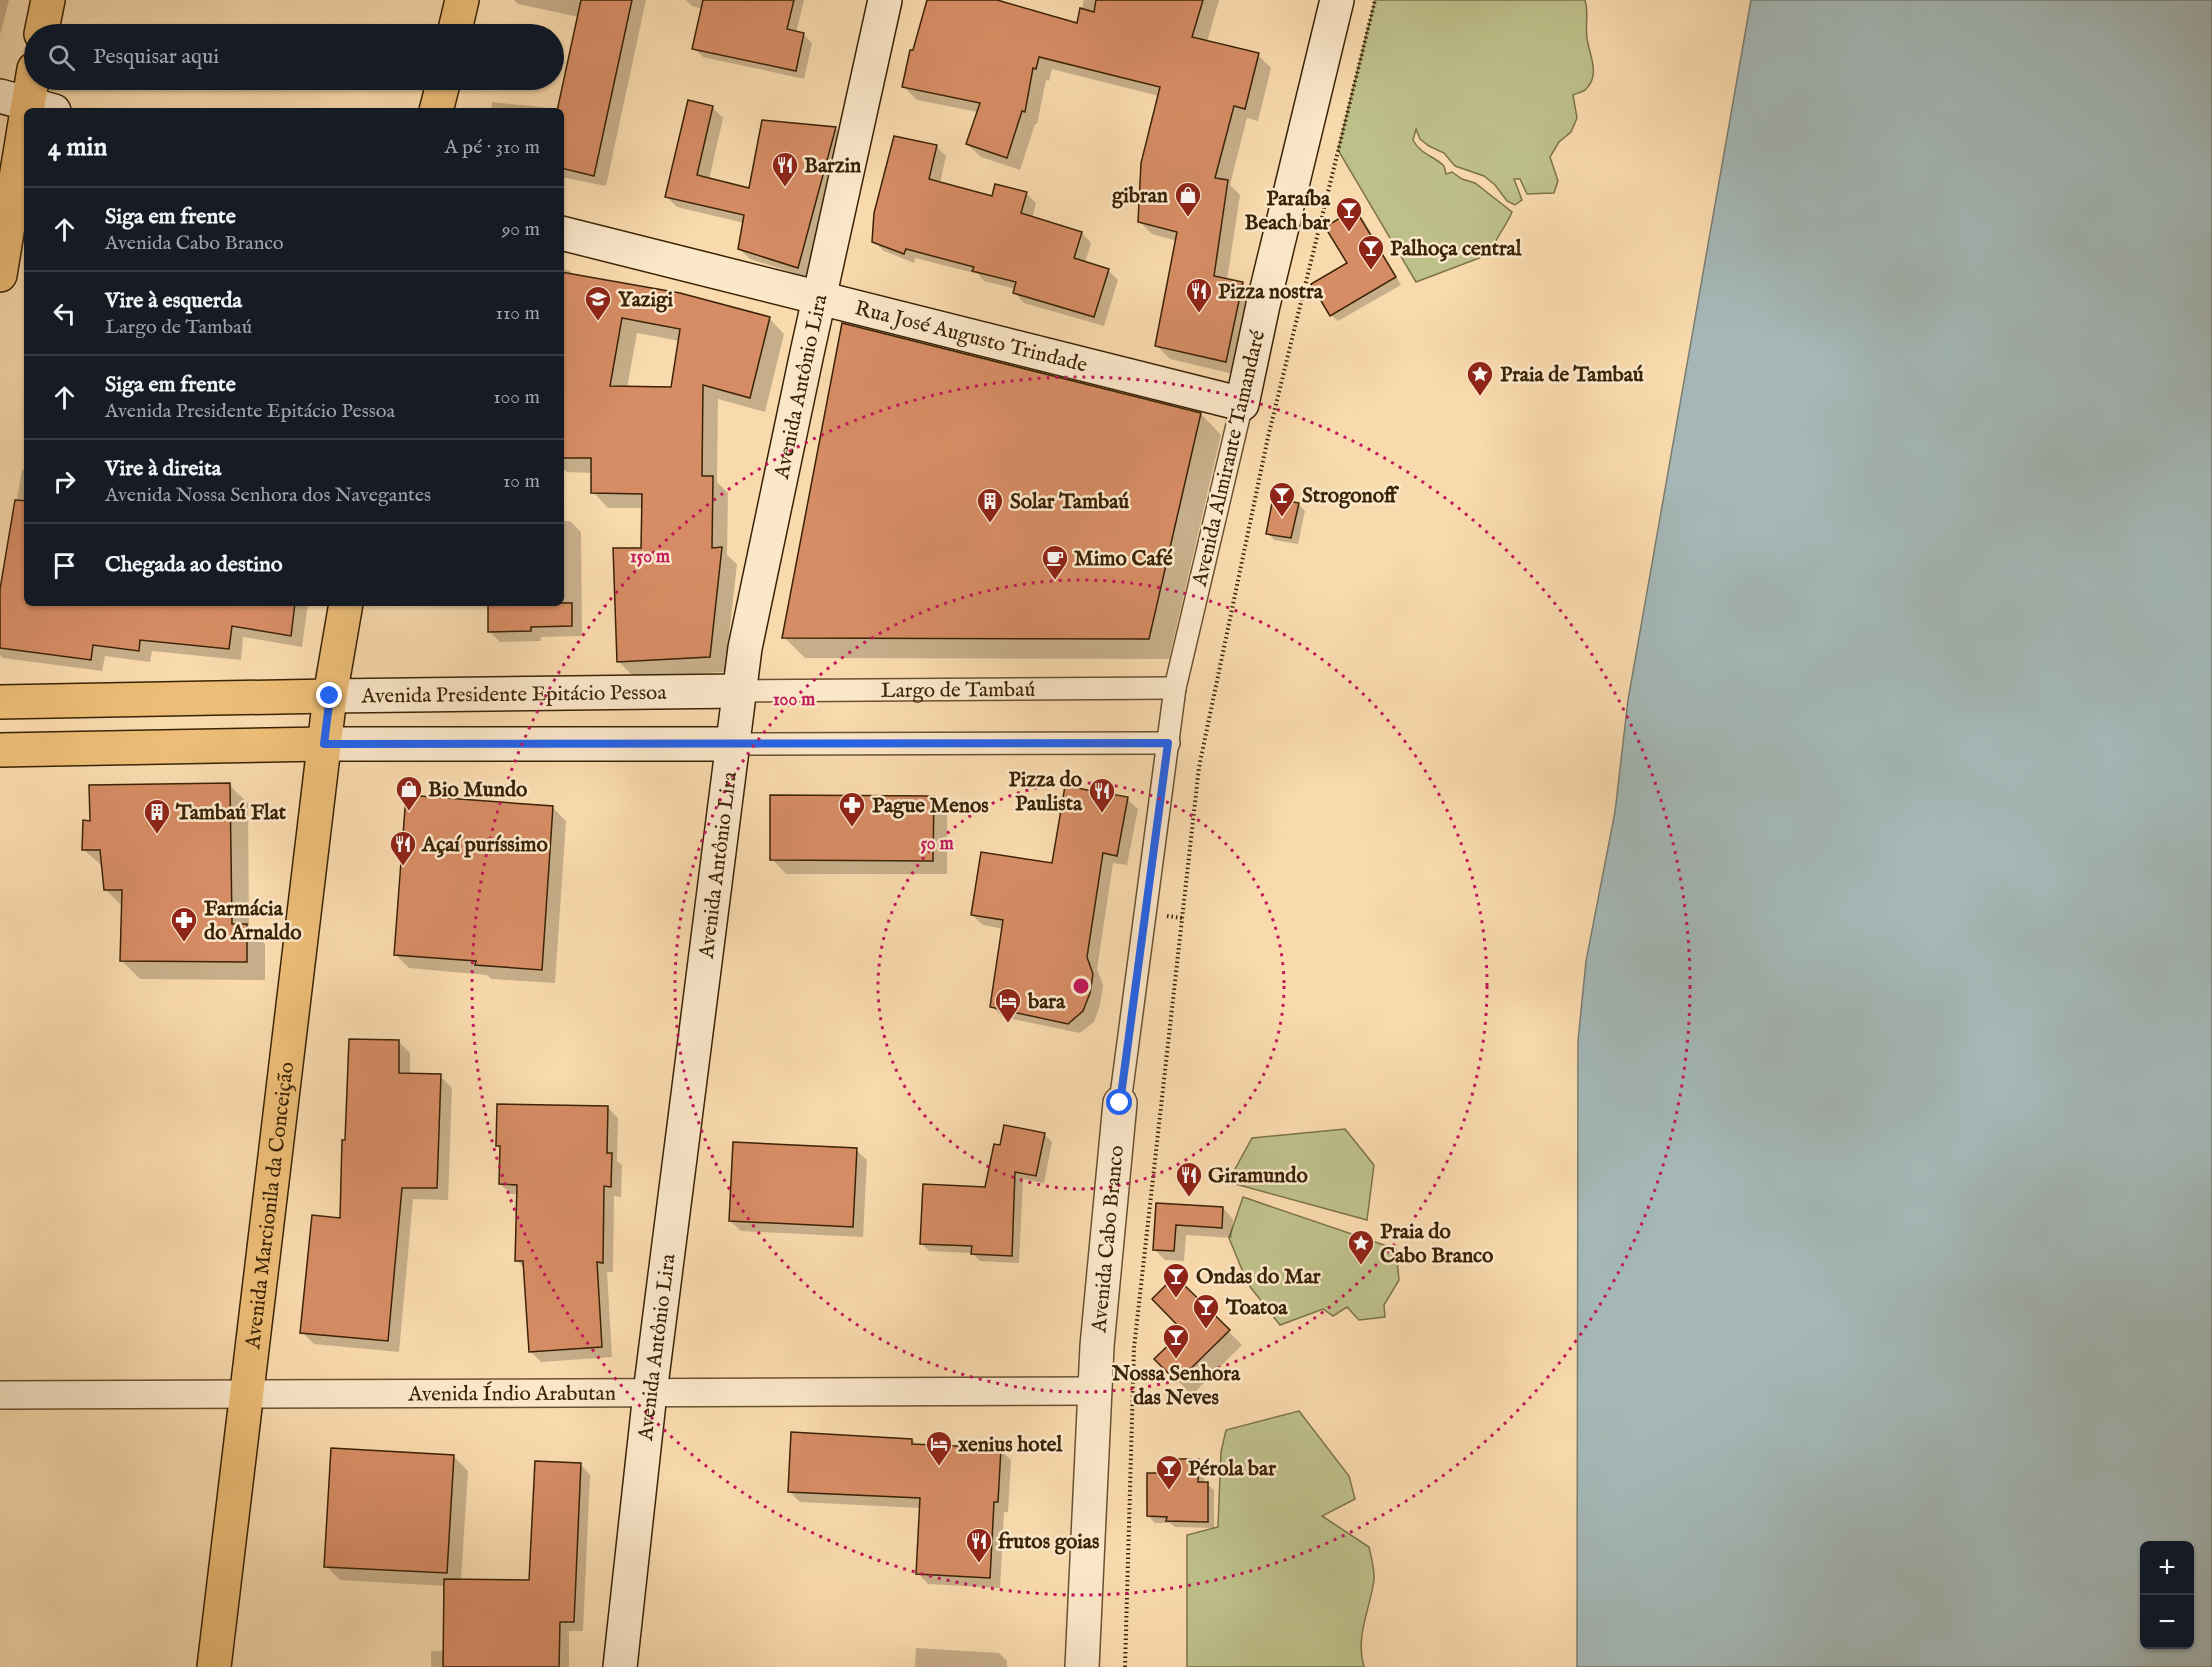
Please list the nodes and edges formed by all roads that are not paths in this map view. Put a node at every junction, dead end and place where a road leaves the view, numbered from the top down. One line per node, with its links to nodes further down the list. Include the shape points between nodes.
1 (48, 0): 5 (main road)
2 (462, 0): 6 (main road)
3 (885, 0): 14 (main road, Avenida Antônio Lira)
4 (1337, 0): 15 (main road, Avenida Almirante Tamandaré)
5 (43, 24)
6 (456, 24)
7 (30, 90): 9 (main road)
8 (441, 90): 10 (main road)
9 (27, 107)
10 (437, 108)
11 (24, 126): 13 (main road)
12 (564, 233): 14 (main road, Rua José Augusto Trindade)
13 (0, 275)
14 (820, 297): 15 (main road, Rua José Augusto Trindade); 18 (main road, Avenida Antônio Lira, via 745,648)
15 (1242, 404): 17 (street, Avenida Almirante Tamandaré)
16 (345, 606): 19 (main road, Avenida Marcionila da Conceição)
17 (1175, 688): 18 (street, Largo de Tambaú); 21 (street, Avenida Almirante Tamandaré)
18 (740, 691): 19 (main road, Avenida Presidente Epitácio Pessoa); 23 (main road, Avenida Antônio Lira)
19 (330, 696): 20 (main road, Avenida Presidente Epitácio Pessoa); 22 (main road, Avenida Marcionila da Conceição)
20 (0, 702)
21 (1168, 743): 23 (street); 25 (street, Avenida Cabo Branco)
22 (324, 744): 23 (main road); 24 (main road); 29 (main road, Avenida Marcionila da Conceição)
23 (733, 744): 27 (main road, Avenida Antônio Lira)
24 (0, 750)
25 (1120, 1103): 26 (main road, Avenida Cabo Branco)
26 (1094, 1391): 27 (street, Avenida Índio Arabutan); 32 (main road, Avenida Cabo Branco)
27 (650, 1393): 29 (street, Avenida Índio Arabutan); 31 (main road, Avenida Antônio Lira)
28 (0, 1395): 29 (street, Avenida Índio Arabutan)
29 (248, 1395): 30 (main road, Avenida Marcionila da Conceição)
30 (214, 1667)
31 (620, 1667)
32 (1082, 1667)

